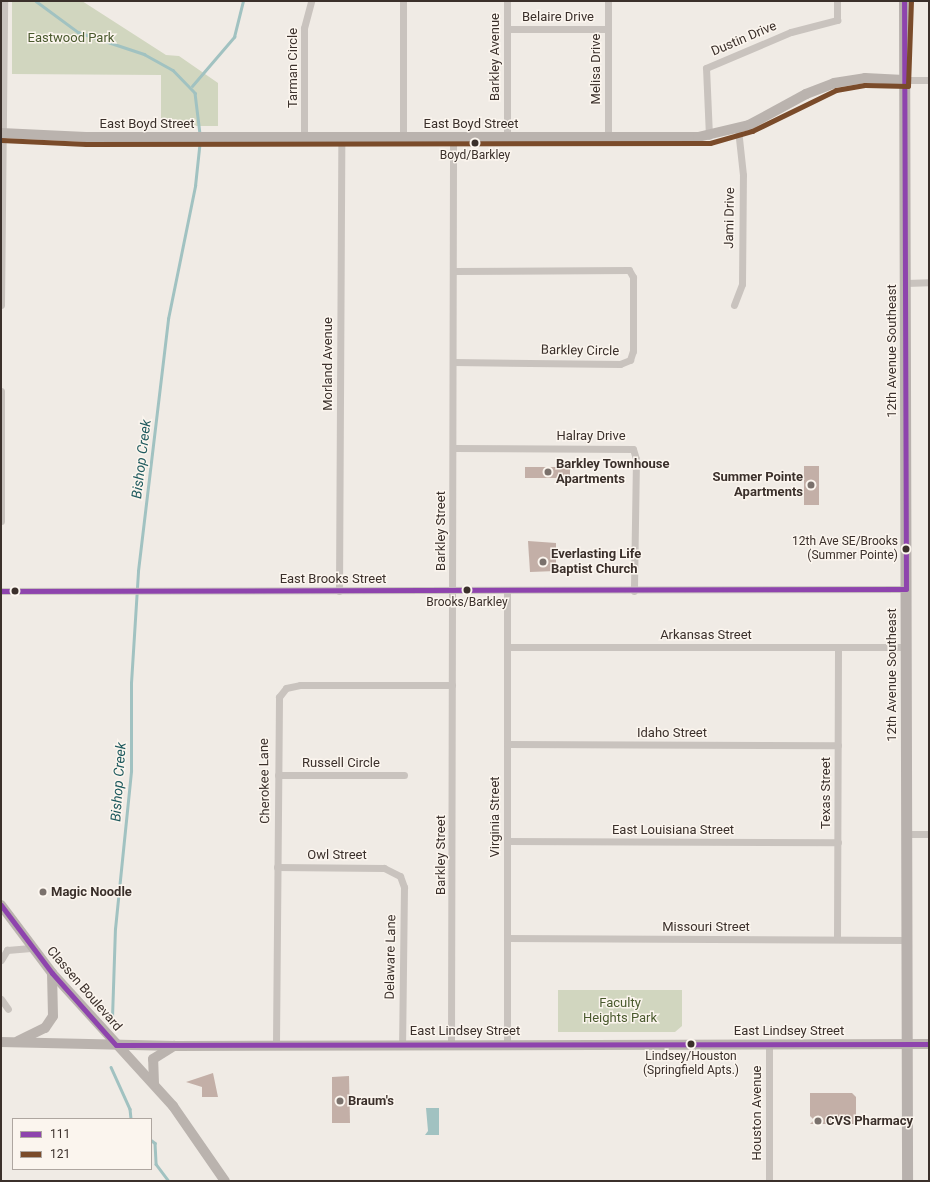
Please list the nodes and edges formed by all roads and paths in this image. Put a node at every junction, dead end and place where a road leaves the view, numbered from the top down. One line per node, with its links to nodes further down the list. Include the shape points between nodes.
1 (3, 1): 13 (street)
2 (311, 1): 15 (street, Tarman Circle, via 304,28)
3 (402, 1): 17 (street)
4 (507, 1): 8 (street, Barkley Avenue)
5 (608, 1): 9 (street, Melisa Drive)
6 (837, 1): 14 (street, Dustin Drive, via 837,20 791,32 706,68)
7 (904, 1): 10 (main road, 12th Avenue Southeast)
8 (507, 29): 9 (street, Belaire Drive); 18 (street, Barkley Avenue)
9 (608, 29): 19 (street, Melisa Drive)
10 (904, 80): 11 (street, East Boyd Street); 12 (street, East Boyd Street, via 860,78 834,83); 24 (main road, 12th Avenue Southeast)
11 (929, 80)
12 (738, 129): 14 (street, East Boyd Street); 26 (street, Jami Drive, via 743,175 742,284)
13 (1, 133): 15 (street, East Boyd Street, via 187,138); 21 (street)
14 (709, 136): 19 (street, East Boyd Street)
15 (304, 137): 16 (street, East Boyd Street)
16 (341, 137): 17 (street, East Boyd Street); 37 (street, Morland Avenue)
17 (403, 137): 20 (street, East Boyd Street)
18 (507, 137): 19 (street, East Boyd Street); 20 (street, East Boyd Street)
19 (608, 137)
20 (453, 138): 22 (street, Barkley Street)
21 (1, 251): 25 (street)
22 (454, 271): 27 (street, Barkley Street); 27 (street, Barkley Circle, via 629,270 633,277 633,351 625,364)
23 (929, 282): 24 (street)
24 (906, 283): 34 (main road, 12th Avenue Southeast)
25 (1, 305)
26 (734, 305)
27 (453, 362): 29 (street, Barkley Street)
28 (1, 392): 30 (street)
29 (454, 448): 32 (street, Barkley Street); 36 (street, Halray Drive, via 633,449 636,460)
30 (1, 482): 31 (street)
31 (1, 521)
32 (453, 590): 33 (street, East Brooks Street); 37 (street, East Brooks Street); 41 (street, Barkley Street)
33 (506, 590): 36 (street, East Brooks Street); 38 (street, Virginia Street)
34 (906, 590): 36 (street, East Brooks Street); 40 (main road, 12th Avenue Southeast)
35 (1, 591): 37 (street, East Brooks Street)
36 (634, 591)
37 (339, 592)
38 (507, 646): 39 (street, Arkansas Street); 42 (street, Virginia Street)
39 (838, 647): 40 (street, Arkansas Street); 43 (street, Texas Street)
40 (906, 647): 46 (main road, 12th Avenue Southeast)
41 (452, 685): 44 (street, Cherokee Lane, via 286,688 277,705); 65 (street, Barkley Street)
42 (507, 744): 43 (street, Idaho Street); 48 (street, Virginia Street)
43 (838, 745): 49 (street, Texas Street)
44 (278, 775): 45 (street, Russell Circle); 50 (street, Cherokee Lane)
45 (404, 775)
46 (906, 834): 47 (street); 55 (main road, 12th Avenue Southeast)
47 (929, 834)
48 (507, 841): 49 (street, East Louisiana Street); 53 (street, Virginia Street)
49 (838, 842): 54 (street, Texas Street)
50 (277, 867): 51 (street, Owl Street, via 378,868); 63 (street, Cherokee Lane)
51 (396, 872): 64 (street, Delaware Lane, via 404,887)
52 (1, 905): 56 (street, Classen Boulevard)
53 (507, 938): 54 (street, Missouri Street); 66 (street, Virginia Street)
54 (837, 939): 55 (street, Missouri Street)
55 (906, 940): 68 (main road, 12th Avenue Southeast)
56 (31, 948): 57 (street, via 7,950); 58 (street, Classen Boulevard)
57 (1, 960)
58 (52, 972): 62 (street, via 53,1016 45,1028); 70 (street, Classen Boulevard)
59 (1, 999): 60 (street)
60 (8, 1009)
61 (1, 1042): 62 (street, East Lindsey Street)
62 (16, 1042): 70 (street, East Lindsey Street)
63 (276, 1043): 64 (street, East Lindsey Street); 71 (street, East Lindsey Street)
64 (402, 1044): 65 (street, East Lindsey Street)
65 (451, 1044): 66 (street, East Lindsey Street)
66 (506, 1044): 67 (street, East Lindsey Street)
67 (769, 1044): 68 (street, East Lindsey Street); 74 (street, Houston Avenue)
68 (906, 1044): 69 (street, East Lindsey Street); 75 (main road, 12th Avenue Southeast)
69 (929, 1044)
70 (116, 1045): 71 (street, East Lindsey Street); 72 (street, Classen Boulevard)
71 (176, 1046): 72 (street, via 153,1059)
72 (154, 1084): 73 (street, Classen Boulevard)
73 (225, 1181)
74 (769, 1181)
75 (907, 1181)

